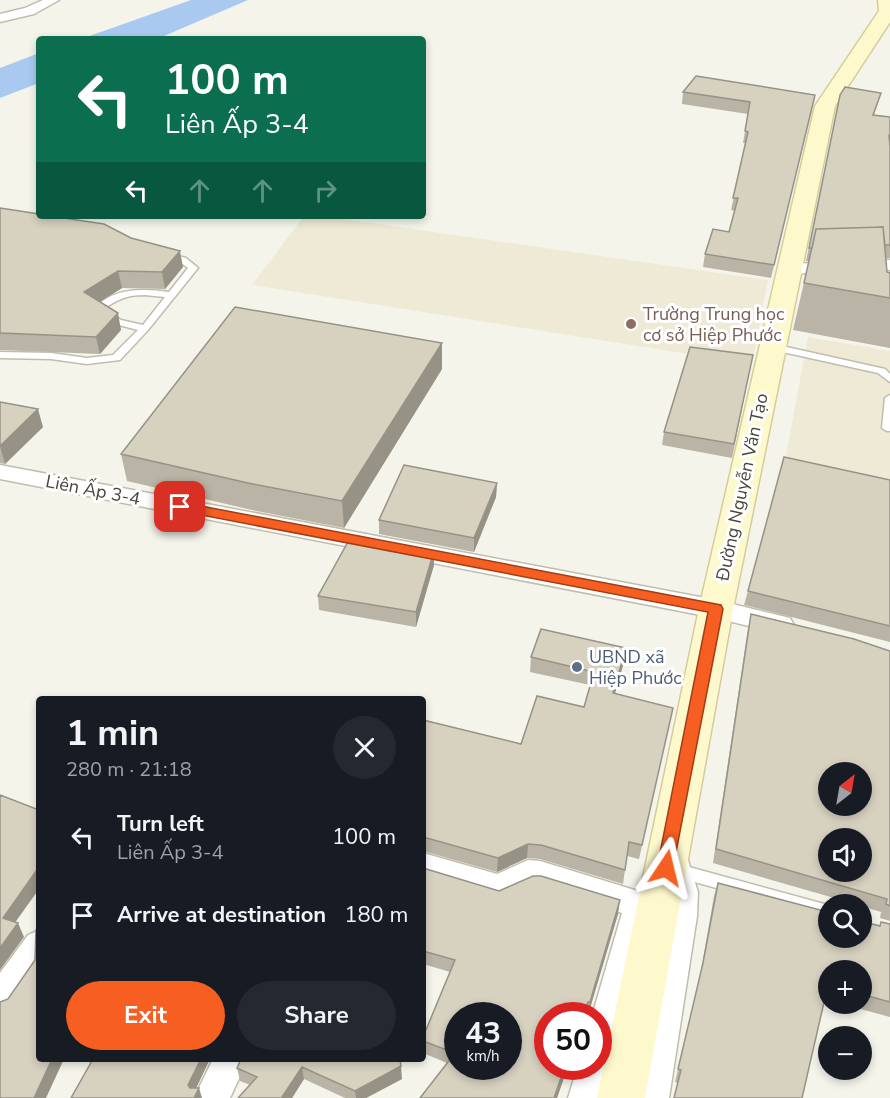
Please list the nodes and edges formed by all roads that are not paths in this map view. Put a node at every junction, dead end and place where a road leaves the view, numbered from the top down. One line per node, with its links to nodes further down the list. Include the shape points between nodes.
1 (52, 0): 3 (street)
2 (887, 0): 6 (main road, Đường Nguyễn Văn Tạo, via 888,11 825,106)
3 (0, 18)
4 (160, 255): 7 (lane, via 183,260 193,268)
5 (890, 265): 6 (street)
6 (789, 269): 9 (main road, Đường Nguyễn Văn Tạo)
7 (172, 295): 8 (lane); 8 (lane, via 126,293 103,305 104,313 112,320)
8 (145, 328): 10 (lane, via 124,352 110,361)
9 (772, 347): 11 (lane, via 881,371); 15 (main road, Đường Nguyễn Văn Tạo)
10 (0, 355)
11 (890, 379)
12 (890, 398): 13 (lane)
13 (887, 428)
14 (0, 472): 15 (street, Liên Ấp 3-4)
15 (716, 609): 16 (street, Liên Ấp 3-4); 17 (main road, Đường Nguyễn Văn Tạo)
16 (806, 631)
17 (673, 858): 19 (street, via 648,881); 20 (lane); 28 (main road, Đường Nguyễn Văn Tạo); 29 (street, via 682,892 681,916)
18 (426, 867): 19 (street, via 500,888 528,873 540,874)
19 (640, 905): 23 (street)
20 (818, 909)
21 (36, 949): 22 (street)
22 (0, 1000)
23 (612, 1004)
24 (230, 1062): 26 (street)
25 (591, 1080): 27 (street)
26 (212, 1098)
27 (586, 1098)
28 (621, 1098)
29 (651, 1098)

